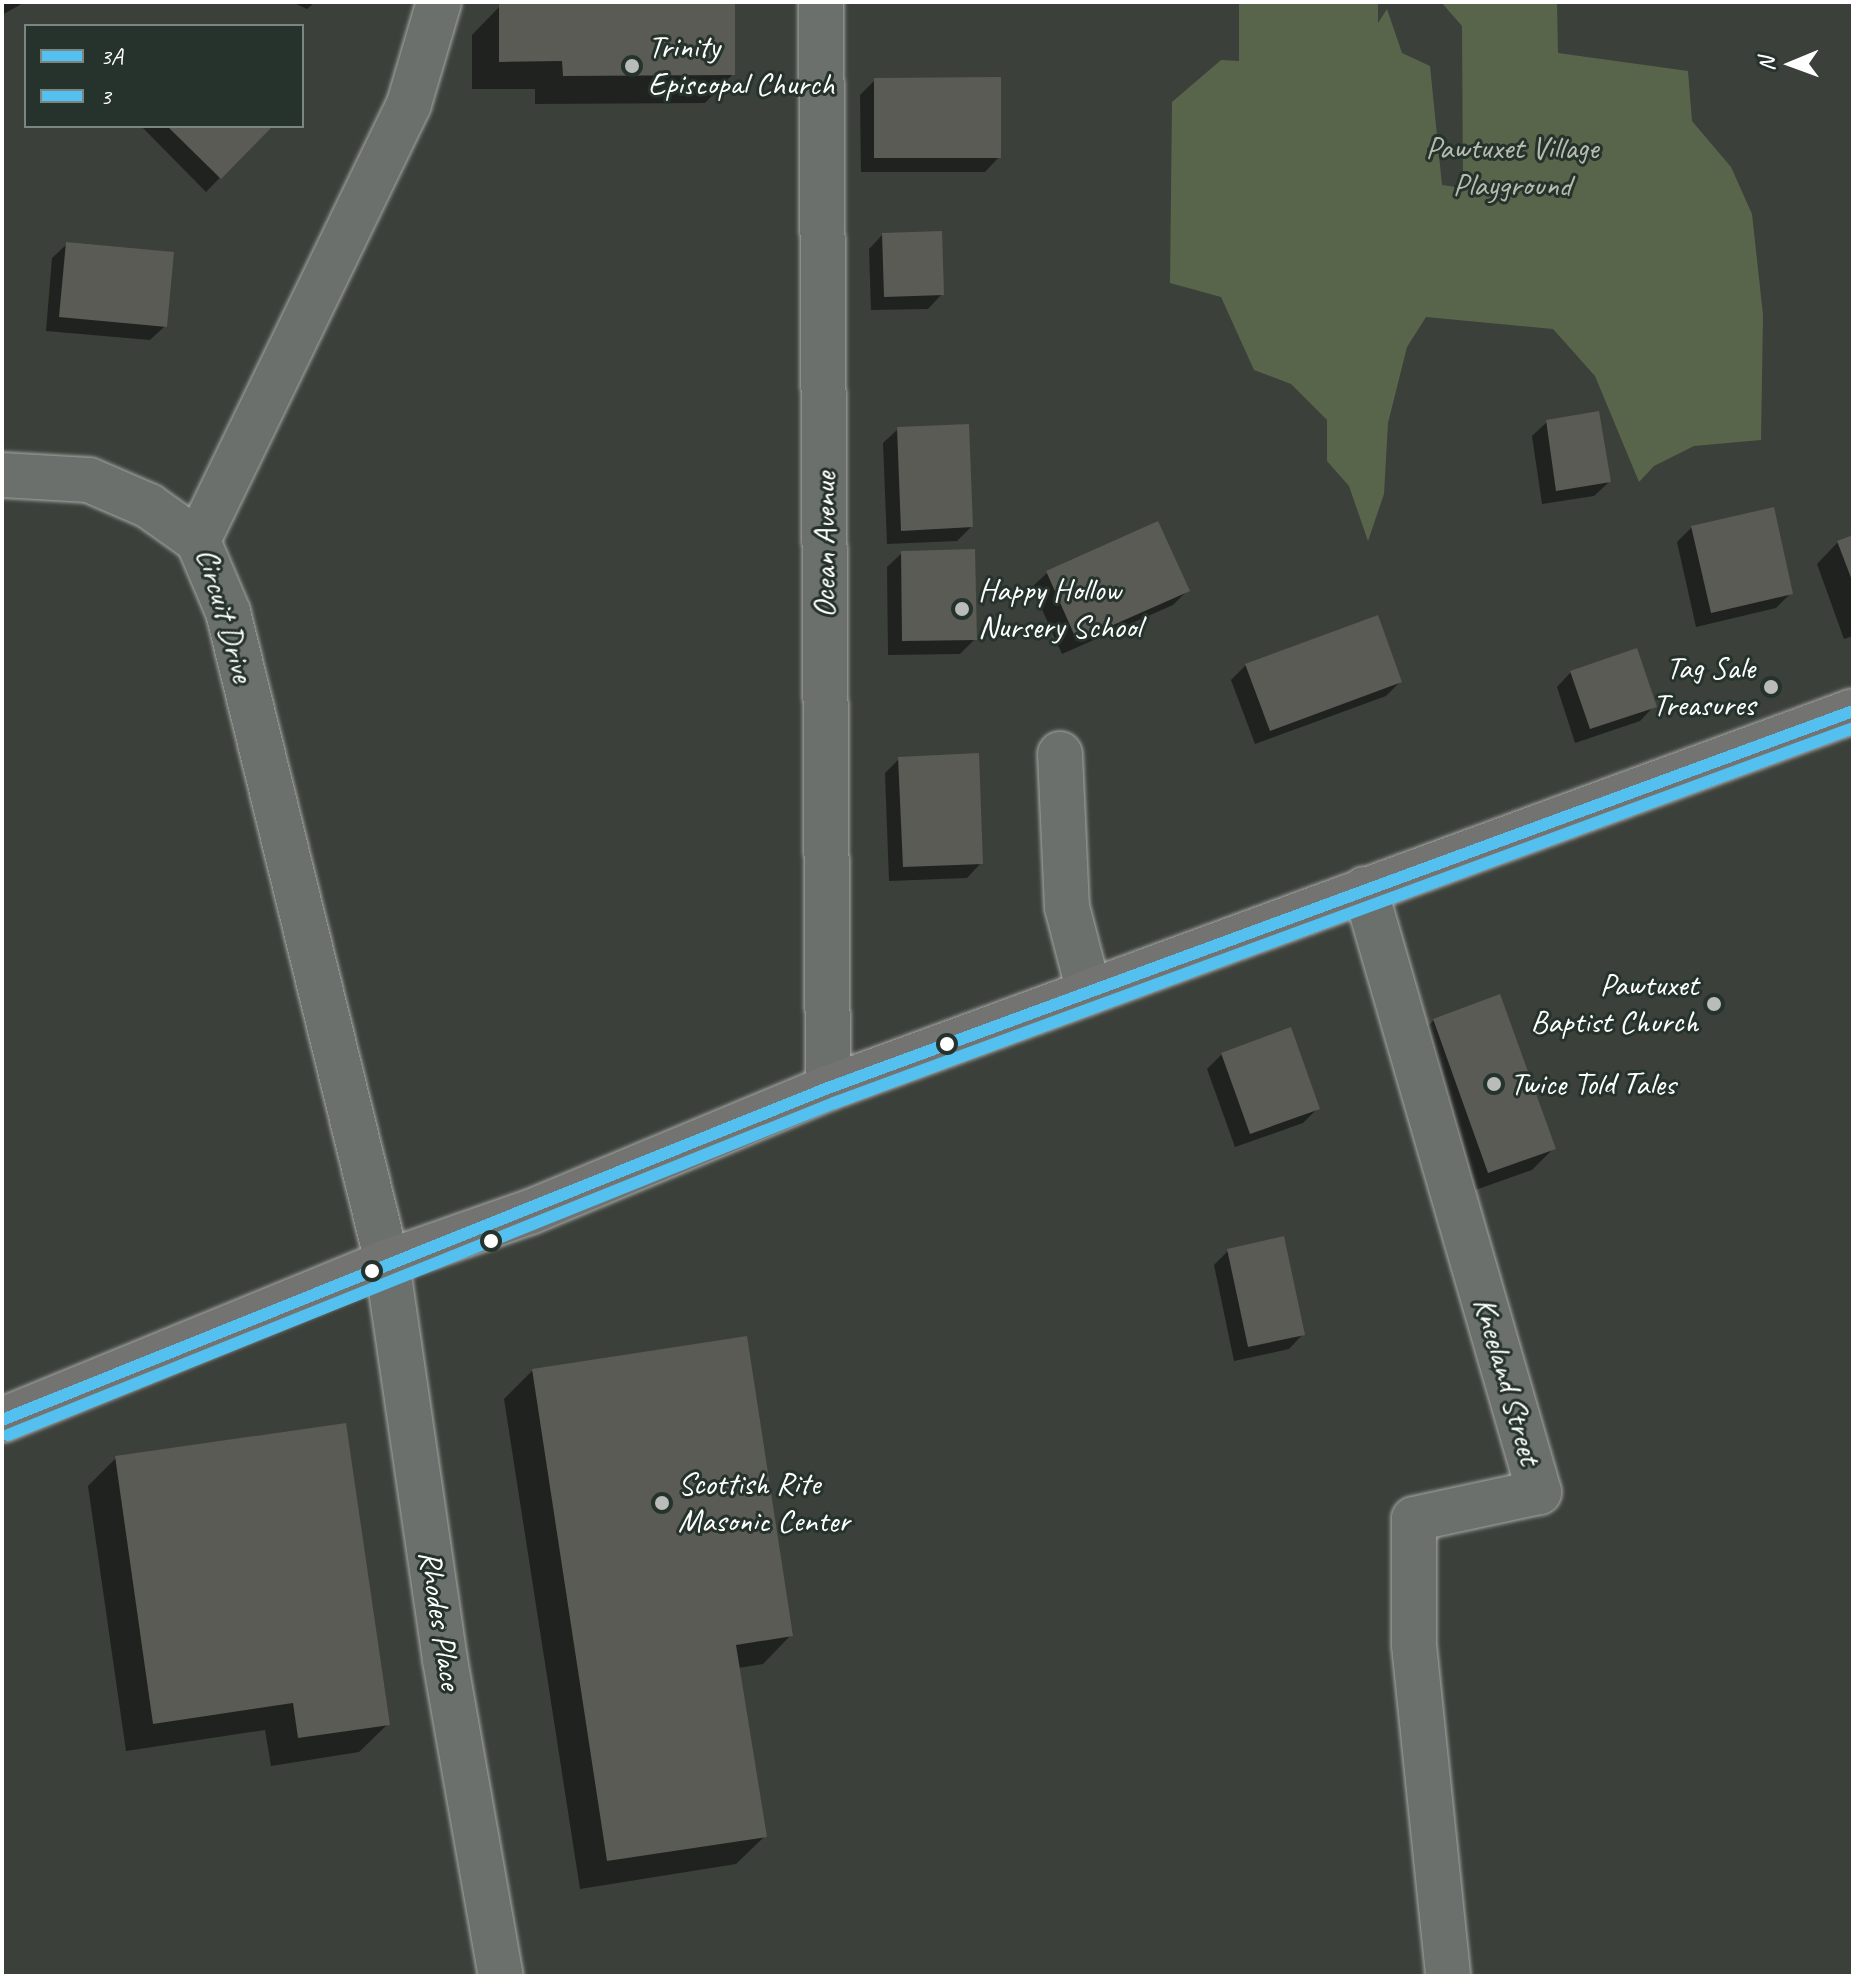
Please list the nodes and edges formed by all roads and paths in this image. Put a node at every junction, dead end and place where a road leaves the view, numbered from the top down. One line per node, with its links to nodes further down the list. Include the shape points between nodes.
1 (439, 2): 4 (street, Circuit Drive, via 409,104)
2 (821, 2): 9 (street, Ocean Avenue)
3 (2, 475): 4 (street, via 89,480 149,506)
4 (198, 541): 10 (street, Circuit Drive, via 228,612)
5 (1853, 711): 7 (main road)
6 (1060, 754): 8 (street, via 1067,907)
7 (1365, 889): 8 (main road); 13 (street, Kneeland Street, via 1539,1492 1414,1519 1414,1645)
8 (1089, 992): 9 (main road)
9 (828, 1088): 10 (main road, via 530,1212)
10 (387, 1262): 11 (main road); 12 (street, Rhodes Place, via 445,1660)
11 (2, 1420)
12 (501, 1976)
13 (1448, 1976)

